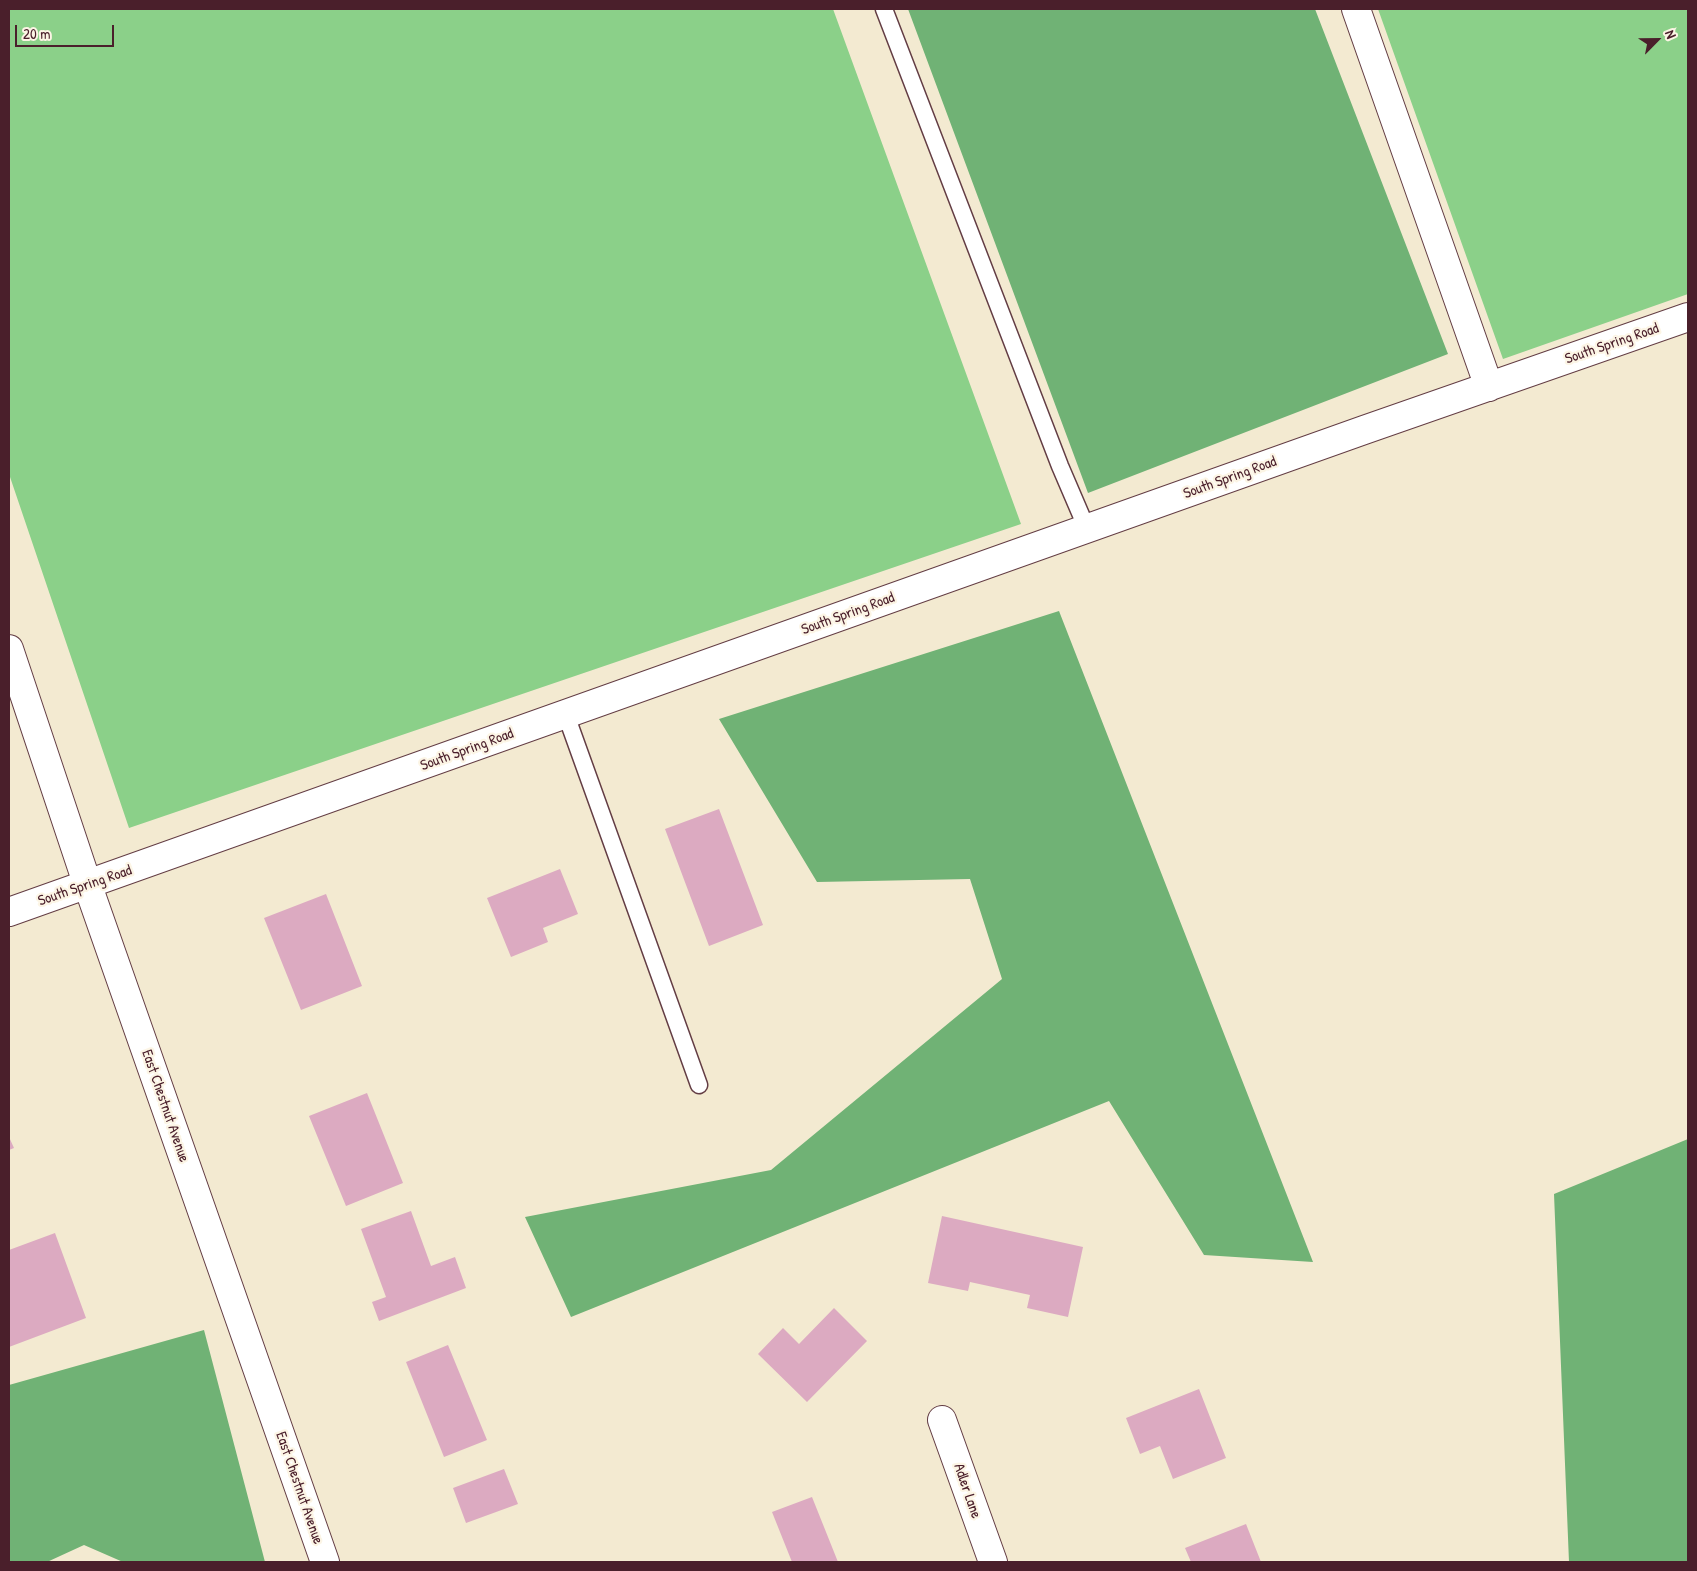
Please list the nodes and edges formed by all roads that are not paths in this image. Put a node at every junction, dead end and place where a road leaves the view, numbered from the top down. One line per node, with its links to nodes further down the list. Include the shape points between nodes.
1 (884, 9): 5 (lane)
2 (1356, 9): 4 (street)
3 (1688, 317): 4 (street, South Spring Road)
4 (1489, 386): 5 (street, South Spring Road)
5 (1087, 529): 7 (street, South Spring Road)
6 (9, 649): 8 (street, East Chestnut Avenue)
7 (566, 715): 8 (street, South Spring Road); 10 (lane)
8 (88, 886): 9 (street, South Spring Road); 12 (street, East Chestnut Avenue)
9 (9, 912)
10 (699, 1085)
11 (942, 1420): 13 (street, Adler Lane)
12 (325, 1562)
13 (993, 1562)

